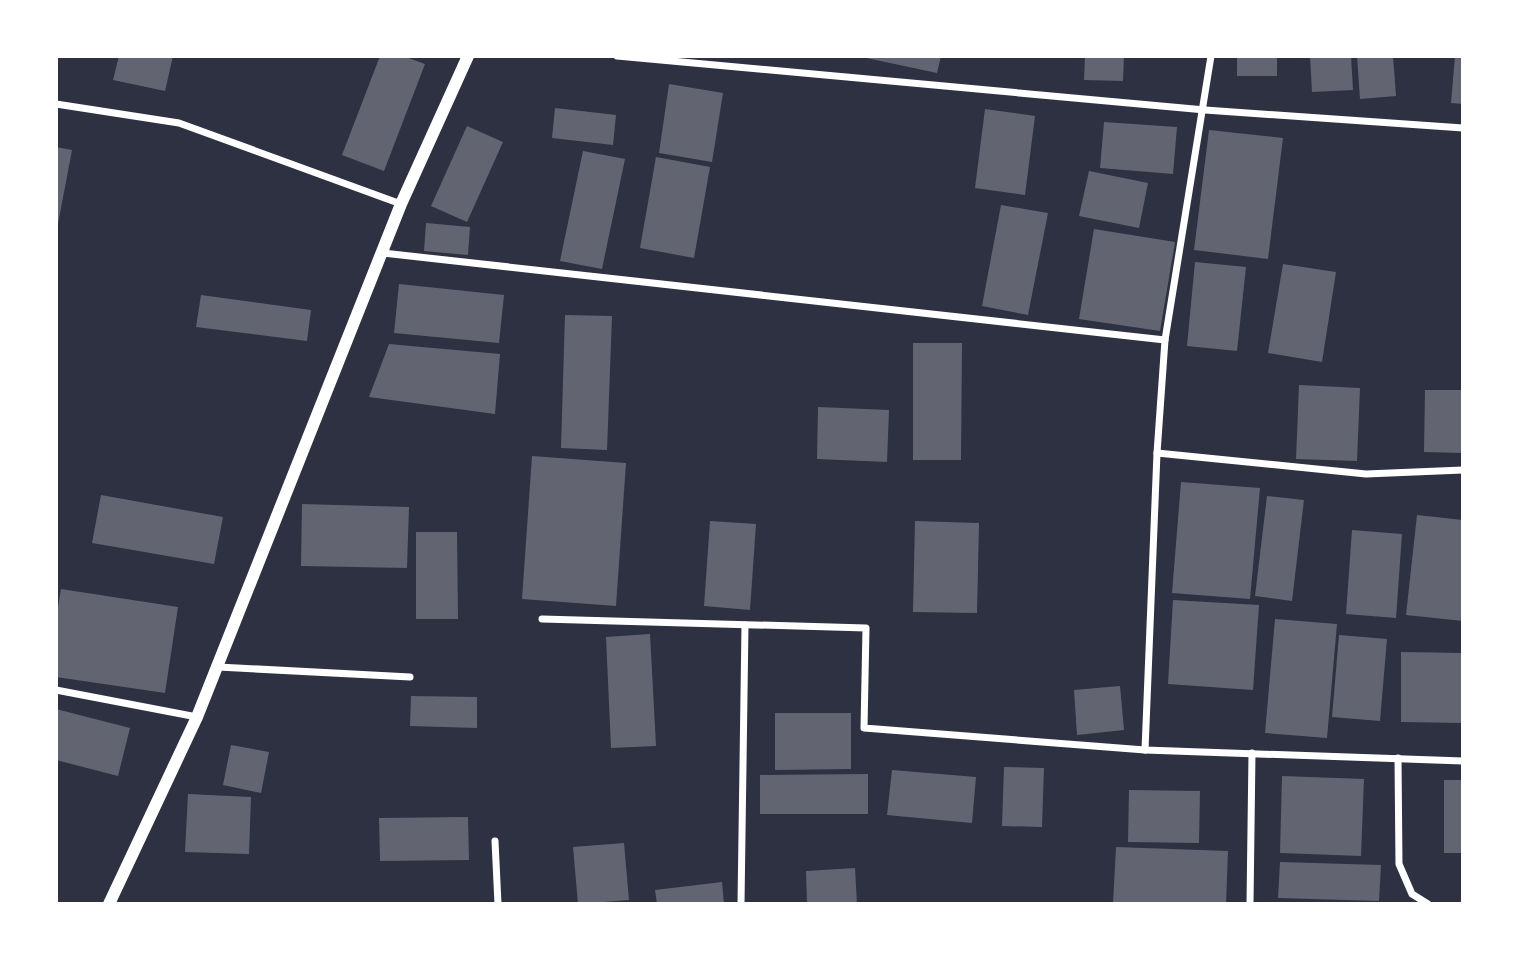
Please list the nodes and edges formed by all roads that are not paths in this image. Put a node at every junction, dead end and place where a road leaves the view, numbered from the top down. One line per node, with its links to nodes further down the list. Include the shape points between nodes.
1 (468, 56): 7 (street)
2 (617, 56): 5 (street)
3 (1211, 56): 5 (street)
4 (56, 104): 7 (street, via 179,123)
5 (1205, 110): 6 (street); 9 (street)
6 (1463, 128)
7 (401, 204): 8 (street)
8 (383, 253): 9 (street); 14 (street)
9 (1165, 340): 10 (street)
10 (1157, 453): 11 (street, via 1366,474); 18 (street)
11 (1463, 470)
12 (542, 619): 13 (street)
13 (745, 625): 18 (street, via 866,628 864,728); 25 (street)
14 (218, 667): 15 (street); 17 (street)
15 (410, 677)
16 (56, 690): 17 (street)
17 (197, 717): 23 (street)
18 (1145, 750): 19 (street)
19 (1252, 753): 20 (street); 26 (street)
20 (1398, 758): 21 (street); 27 (street, via 1399,863 1412,894)
21 (1463, 761)
22 (495, 841): 24 (street)
23 (109, 904)
24 (498, 904)
25 (741, 904)
26 (1250, 904)
27 (1428, 904)

